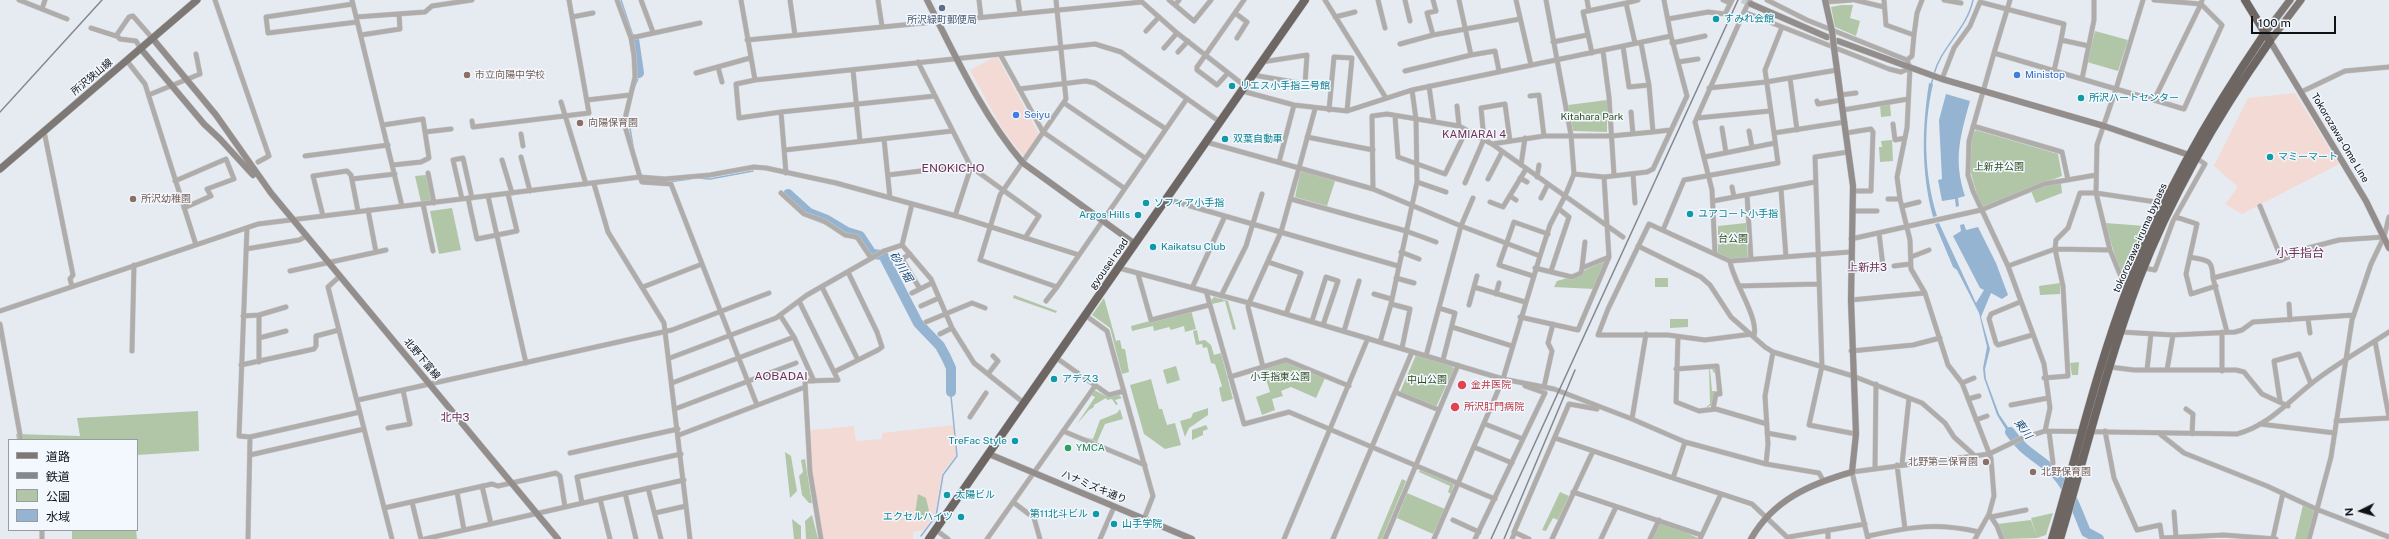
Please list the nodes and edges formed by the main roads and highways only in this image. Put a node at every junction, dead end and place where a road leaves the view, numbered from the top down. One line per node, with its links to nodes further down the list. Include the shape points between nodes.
1 (197, 0): 9 (main road, 所沢狭山線)
2 (1305, 0): 11 (highway, gyousei road)
3 (2245, 0): 6 (highway)
4 (2290, 0): 6 (main road)
5 (2301, 0): 7 (main road)
6 (2265, 33): 7 (highway); 8 (highway, tokorozawa-iruma bypass, via 2208,118)
7 (2270, 41): 8 (highway, tokorozawa-iruma bypass)
8 (2192, 156): 10 (highway, tokorozawa-iruma bypass, via 2144,268); 10 (highway, tokorozawa-iruma bypass, via 2128,284 2105,354)
9 (0, 169)
10 (2087, 432): 12 (highway, tokorozawa-iruma bypass); 13 (highway, tokorozawa-iruma bypass)
11 (930, 539)
12 (2052, 539)
13 (2060, 539)

